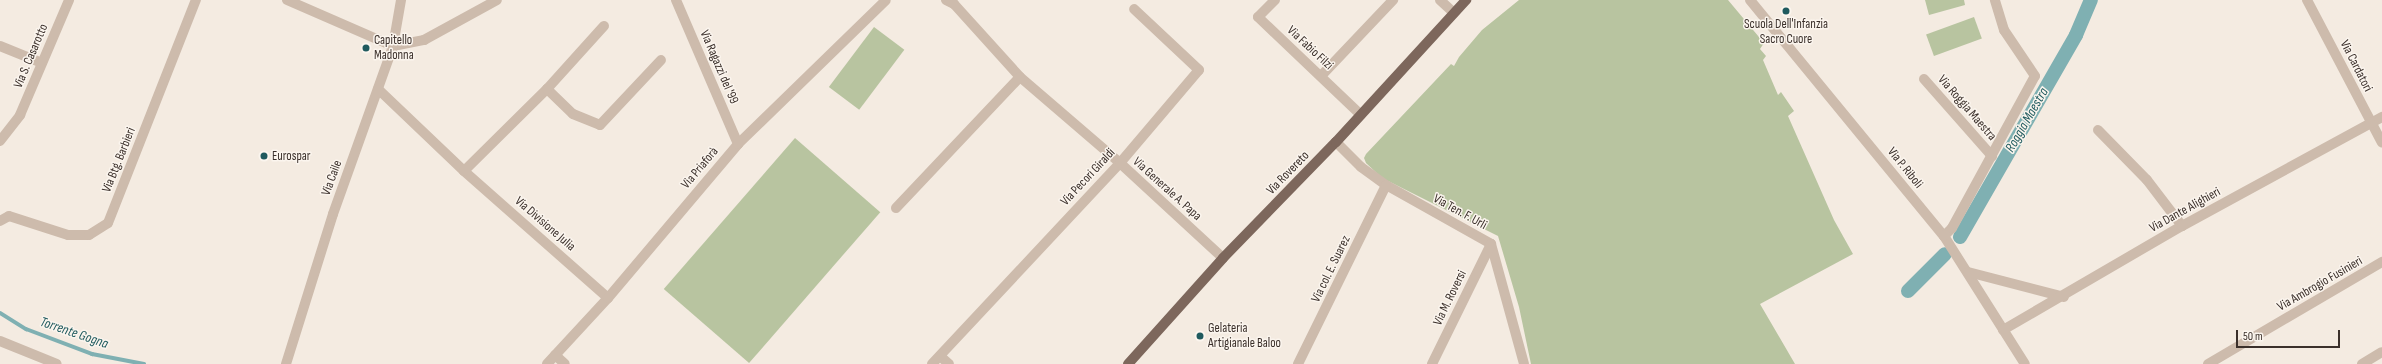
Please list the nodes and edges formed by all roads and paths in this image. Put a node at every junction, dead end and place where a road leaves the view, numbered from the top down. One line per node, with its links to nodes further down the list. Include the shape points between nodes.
1 (69, 0): 22 (street, Via S. Casarotto)
2 (196, 0): 41 (street, Via Btg. Barbieri, via 108,223 89,235 68,235 9,216)
3 (287, 0): 20 (street)
4 (400, 0): 20 (street, Via Caile)
5 (497, 0): 20 (street, via 424,40)
6 (676, 0): 35 (street, Via Ragazzi del '99)
7 (886, 0): 35 (street, Via Priaforà)
8 (946, 0): 24 (street, Via Generale A. Papa, via 954,4)
9 (1275, 0): 23 (street, Via Fabio Filzi, via 1258,17)
10 (1394, 0): 23 (street)
11 (1440, 0): 17 (street)
12 (1466, 0): 17 (main road, Via Rovereto)
13 (1750, 0): 43 (street, Via P. Riboli)
14 (1995, 0): 36 (street, via 2004,30 2034,76)
15 (2307, 0): 30 (street, Via Cardatori)
16 (1134, 9): 37 (street, Via Pecori Giraldi, via 1199,70)
17 (1454, 13): 28 (main road, Via Rovereto)
18 (604, 26): 26 (street)
19 (0, 46): 22 (street)
20 (393, 46): 27 (street, Via Caile)
21 (662, 60): 26 (street, via 600,125 573,114)
22 (42, 63): 32 (street, Via S. Casarotto, via 20,115)
23 (1321, 76): 28 (street, Via Fabio Filzi)
24 (1020, 77): 37 (street, Via Generale A. Papa); 40 (street)
25 (1924, 80): 36 (street, Via Roggia Maestra)
26 (547, 88): 38 (street)
27 (378, 89): 38 (street, Via Divisione Julia); 56 (street, Via Caile, via 333,214)
28 (1361, 115): 33 (main road, Via Rovereto)
29 (2382, 117): 30 (street, Via Dante Alighieri)
30 (2370, 124): 34 (street, Via Cardatori); 42 (street, Via Dante Alighieri)
31 (2098, 130): 42 (street, via 2147,180)
32 (0, 141)
33 (1336, 142): 39 (street, Via Ten. F. Urli); 45 (main road, Via Rovereto)
34 (2382, 143)
35 (738, 144): 49 (street, Via Priaforà)
36 (1992, 156): 43 (street, Via Roggia Maestra, via 1952,228)
37 (1120, 163): 45 (street, Via Generale A. Papa); 54 (street, Via Pecori Giraldi)
38 (464, 171): 49 (street, Via Divisione Julia)
39 (1386, 185): 44 (street, Via Ten. F. Urli); 62 (street, Via col. E. Suarez)
40 (896, 208)
41 (0, 221)
42 (2182, 226): 48 (street, Via Dante Alighieri)
43 (1944, 236): 47 (street, Via P. Riboli)
44 (1491, 244): 63 (street, Via M. Roversi); 64 (street, Via Ten. F. Urli)
45 (1223, 258): 61 (main road, Via Rovereto)
46 (2382, 262): 66 (street, Via Ambrogio Fusinieri)
47 (1968, 272): 48 (street); 50 (street, Via P. Riboli)
48 (2064, 297): 50 (street, Via Dante Alighieri)
49 (608, 298): 53 (street, Via Priaforà)
50 (2003, 330): 65 (street, Via P. Riboli)
51 (0, 341): 55 (street)
52 (2382, 352): 67 (street)
53 (555, 355): 57 (street, Via Priaforà); 58 (street)
54 (940, 356): 59 (street, Via Pecori Giraldi); 60 (street)
55 (57, 364)
56 (286, 364)
57 (547, 364)
58 (565, 364)
59 (932, 364)
60 (949, 364)
61 (1128, 364)
62 (1298, 364)
63 (1432, 364)
64 (1524, 364)
65 (2025, 364)
66 (2208, 364)
67 (2362, 364)

